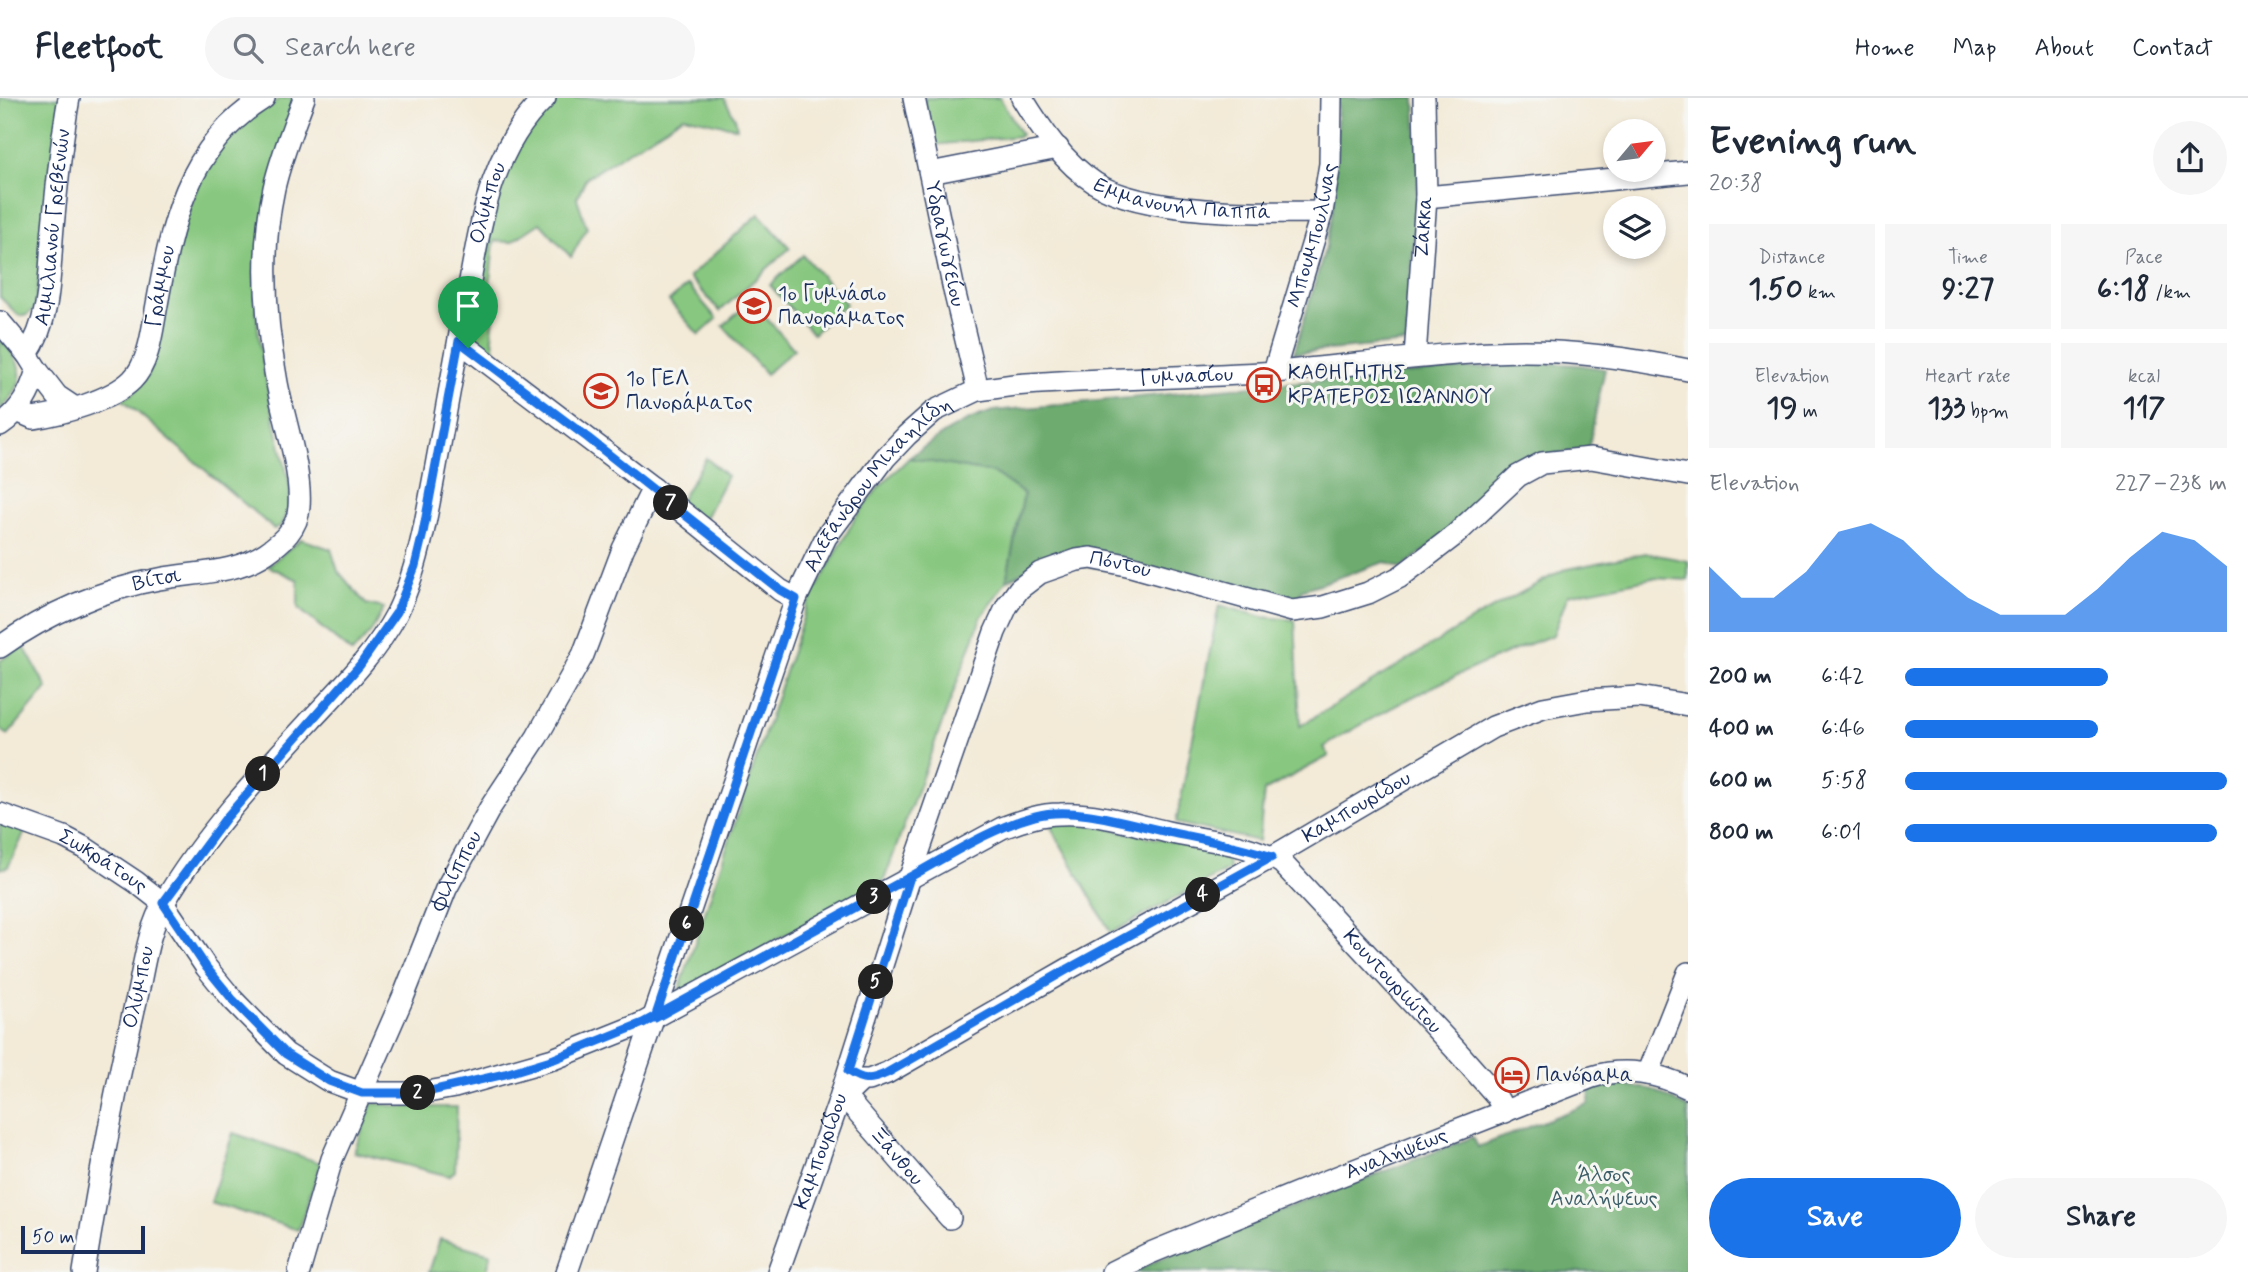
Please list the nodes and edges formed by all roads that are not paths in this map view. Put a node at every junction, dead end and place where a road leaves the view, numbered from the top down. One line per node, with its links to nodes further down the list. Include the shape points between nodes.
1 (69, 98): 17 (street, Αιμιλιανού Γρεβενών, via 45,310)
2 (264, 98): 21 (street, Γράμμου, via 222,132 188,186 170,236 150,337 138,372 115,392)
3 (304, 98): 27 (street, Βίτσι, via 274,190 265,283 271,351 299,485 293,527 253,560 113,590 47,619)
4 (545, 98): 15 (street, Ολύμπου, via 512,139 495,172)
5 (914, 98): 11 (street, Υδραγωγείου)
6 (1022, 98): 9 (street, Εμμανουήλ Παππά)
7 (1331, 98): 13 (street, Μπουμπουλίνας, via 1330,164)
8 (1424, 98): 12 (street, Ζάκκα)
9 (1058, 148): 11 (street); 13 (street, Εμμανουήλ Παππά, via 1097,185 1148,201 1238,212)
10 (1688, 172): 12 (street)
11 (930, 173): 20 (street, Υδραγωγείου)
12 (1426, 198): 16 (street, Ζάκκα)
13 (1322, 212): 19 (street, Μπουμπουλίνας)
14 (0, 322): 17 (street)
15 (459, 341): 25 (street); 32 (street, Ολύμπου, via 423,533 397,612 360,665 226,818)
16 (1415, 357): 18 (street, Γυμνασίου, via 1560,352); 19 (street, Γυμνασίου)
17 (32, 362): 21 (street, via 57,396); 22 (street, Αιμιλιανού Γρεβενών, via 29,393)
18 (1688, 370)
19 (1274, 372): 20 (street, Γυμνασίου)
20 (978, 390): 26 (street, Aλεξάνδρου Mιχαηλίδη, via 934,411 884,458 826,537)
21 (75, 408): 22 (street, Γράμμου, via 33,418)
22 (17, 411): 23 (street)
23 (0, 425)
24 (1688, 475): 31 (street, Πόντου, via 1591,458 1542,463 1518,477 1455,536 1400,577 1323,607 1292,611 1091,558 1040,573 1019,589 1001,618)
25 (653, 488): 26 (street); 38 (street, Φιλίππου, via 623,549 583,655 446,889)
26 (796, 599): 34 (street, Aλεξάνδρου Mιχαηλίδη)
27 (0, 648)
28 (1688, 705): 30 (street, Καμπουρίδου, via 1618,697 1523,715 1472,739)
29 (0, 814): 32 (street, Σωκράτους, via 85,848)
30 (1272, 857): 31 (street, Σωκράτους, via 1115,820 1063,813 1038,815 1002,828); 36 (street, Καμπουρίδου, via 887,1073 869,1080); 40 (street, Κουντουριώτου, via 1300,880 1388,974)
31 (910, 877): 34 (street, Σωκράτους); 36 (street, Πόντου)
32 (163, 903): 38 (street, Σωκράτους, via 206,967 276,1045 329,1081); 42 (street, Ολύμπου, via 126,1040)
33 (1688, 973): 35 (street)
34 (655, 1018): 38 (street, Σωκράτους, via 493,1078 422,1093); 44 (street, Aλεξάνδρου Mιχαηλίδη)
35 (1648, 1074): 37 (street, Αναλήψεως); 40 (street, Αναλήψεως, via 1600,1075)
36 (855, 1075): 39 (street, Καμπουρίδου)
37 (1688, 1088)
38 (362, 1093): 43 (street, Φιλίππου, via 332,1159)
39 (842, 1099): 41 (street, Ξάνθου); 45 (street, Καμπουρίδου)
40 (1506, 1112): 46 (street, Αναλήψεως, via 1314,1186)
41 (950, 1218)
42 (85, 1272)
43 (299, 1272)
44 (567, 1272)
45 (778, 1272)
46 (1112, 1272)

